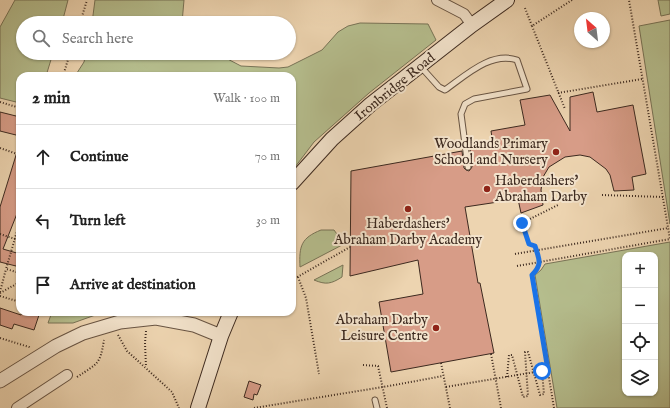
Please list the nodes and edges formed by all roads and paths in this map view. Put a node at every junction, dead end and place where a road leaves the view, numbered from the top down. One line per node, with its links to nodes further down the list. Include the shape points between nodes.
1 (87, 0): 7 (path)
2 (437, 0): 8 (street, via 464,14)
3 (507, 0): 8 (main road, Ironbridge Road)
4 (572, 0): 9 (path)
5 (629, 0): 13 (path)
6 (524, 8): 9 (path)
7 (82, 16)
8 (472, 25): 11 (main road, Ironbridge Road)
9 (532, 26): 14 (path)
10 (68, 60): 12 (path)
11 (420, 66): 20 (lane, via 439,88 445,90 483,63 509,57 517,60 527,89 474,99 465,104 461,114); 21 (main road, Ironbridge Road, via 371,104 332,139)
12 (64, 72)
13 (642, 79): 14 (path); 23 (path)
14 (558, 93): 17 (path)
15 (0, 102): 16 (path)
16 (16, 107)
17 (565, 109)
18 (0, 148): 19 (path)
19 (16, 154)
20 (468, 167)
21 (296, 179)
22 (602, 195): 23 (path)
23 (663, 197): 25 (path)
24 (558, 205): 30 (path, via 522,223 529,244 535,246)
25 (668, 228): 30 (path); 32 (path, via 670,239)
26 (0, 234): 28 (path)
27 (16, 234): 28 (path)
28 (15, 237): 34 (path)
29 (350, 247): 36 (path)
30 (537, 251): 31 (path); 32 (path)
31 (515, 254)
32 (540, 263): 33 (path); 53 (path, via 532,275)
33 (517, 266)
34 (6, 268): 35 (path); 38 (path)
35 (16, 271)
36 (298, 276): 56 (path, via 306,298)
37 (16, 284): 38 (path)
38 (0, 293)
39 (0, 296): 40 (path)
40 (16, 301)
41 (168, 316): 45 (street); 49 (street, via 120,322 84,333)
42 (229, 316): 45 (main road)
43 (146, 331): 52 (path)
44 (118, 335): 52 (path, via 127,351)
45 (221, 336): 69 (main road)
46 (0, 338): 49 (path, via 29,347)
47 (104, 339): 59 (path, via 102,357 98,362 75,379)
48 (491, 354): 62 (path)
49 (36, 358): 63 (street)
50 (441, 363): 60 (path)
51 (363, 365): 64 (path, via 378,366)
52 (146, 369): 68 (path, via 172,392)
53 (548, 370): 54 (path); 75 (path)
54 (542, 371): 55 (path); 55 (path, via 544,394 540,395)
55 (533, 372): 57 (path); 57 (path, via 528,352 525,352)
56 (319, 374)
57 (526, 374): 58 (path); 58 (path, via 528,396 523,397)
58 (517, 375): 61 (path); 61 (path, via 512,355 508,355)
59 (67, 376): 67 (street)
60 (443, 376): 64 (path); 65 (path)
61 (507, 377): 62 (path)
62 (496, 379): 65 (path); 74 (path)
63 (0, 380)
64 (383, 387): 70 (path); 72 (path)
65 (446, 387): 73 (path)
66 (376, 400): 71 (lane)
67 (17, 408)
68 (179, 408)
69 (198, 408)
70 (254, 408)
71 (377, 408)
72 (387, 408)
73 (450, 408)
74 (501, 408)
75 (554, 408)

